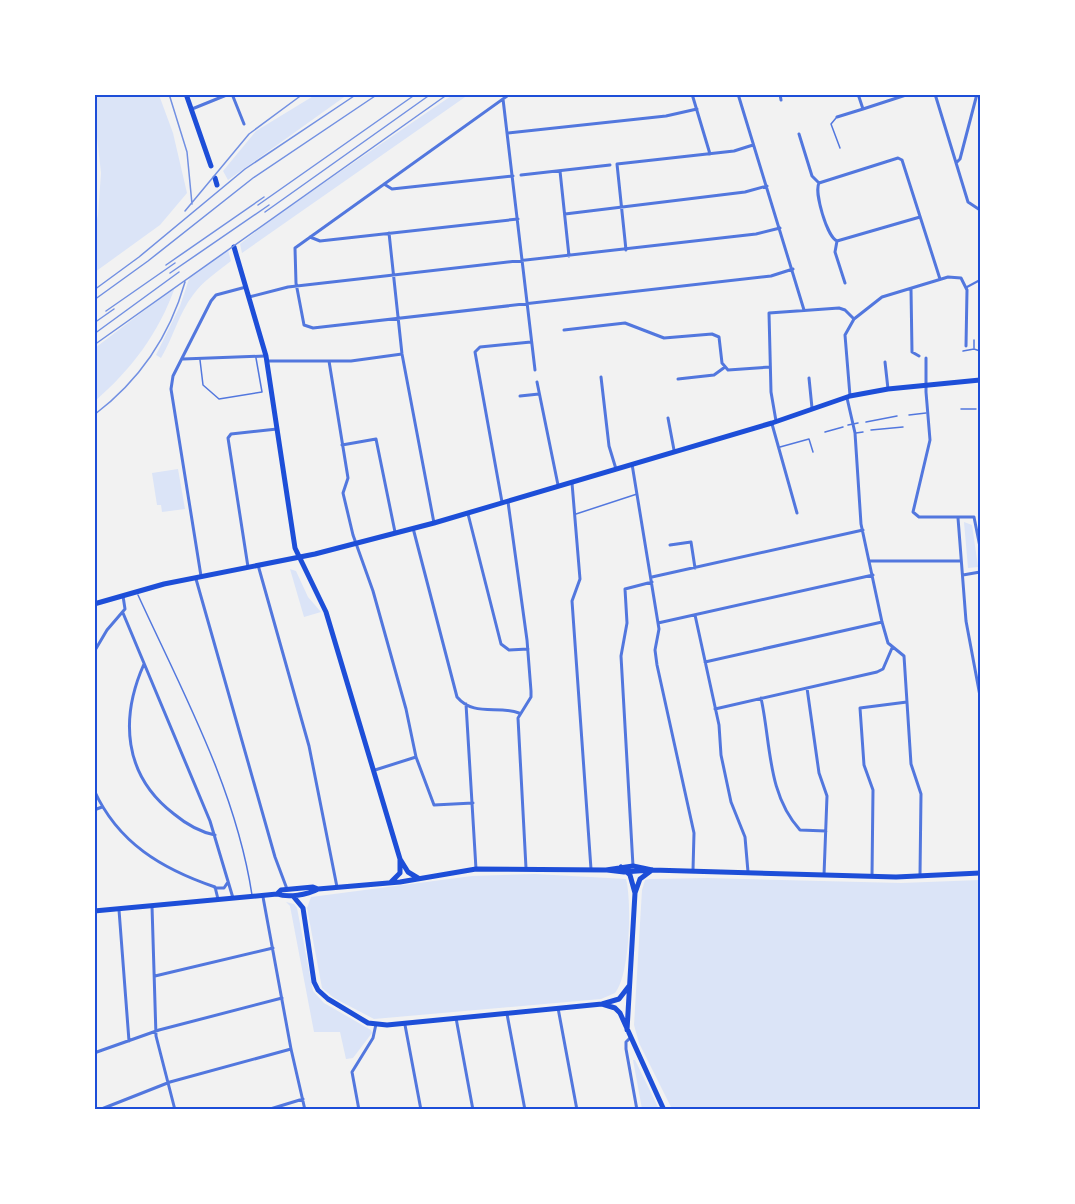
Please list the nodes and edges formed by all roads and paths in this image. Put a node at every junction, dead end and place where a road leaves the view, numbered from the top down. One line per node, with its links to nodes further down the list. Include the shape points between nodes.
1 (186, 94): 13 (main road)
2 (231, 94): 13 (street); 17 (street)
3 (510, 94): 11 (street)
4 (692, 94): 14 (street)
5 (738, 94): 20 (street)
6 (780, 94): 12 (street)
7 (858, 94): 15 (street)
8 (935, 94): 23 (street)
9 (977, 94): 23 (street)
10 (906, 95): 15 (street)
11 (503, 99): 18 (street); 31 (street)
12 (782, 100)
13 (191, 109): 25 (main road)
14 (697, 109): 18 (street, via 666,116); 22 (street)
15 (862, 109): 16 (street)
16 (837, 117): 21 (lane, via 831,124)
17 (244, 124)
18 (508, 133): 28 (street)
19 (799, 134): 30 (street, via 812,176)
20 (754, 145): 22 (street); 33 (street)
21 (840, 147)
22 (710, 154): 34 (street, via 617,164)
23 (957, 162): 35 (street, via 968,202)
24 (610, 165): 26 (street)
25 (211, 166)
26 (560, 171): 27 (street); 36 (street)
27 (521, 175)
28 (513, 176): 31 (street, via 392,189); 38 (street)
29 (215, 178): 32 (main road)
30 (819, 183): 37 (street, via 898,158 902,160); 42 (street, via 817,194 830,236)
31 (384, 184): 41 (street)
32 (217, 185)
33 (767, 186): 34 (street); 39 (street)
34 (622, 207): 36 (street); 44 (street)
35 (981, 210)
36 (565, 214): 45 (street)
37 (920, 217): 42 (street); 49 (street)
38 (518, 219): 40 (street); 46 (street)
39 (780, 228): 44 (street); 47 (street)
40 (389, 233): 41 (street, via 320,241); 48 (street)
41 (310, 237): 53 (street, via 294,250)
42 (837, 241): 51 (street, via 835,252)
43 (234, 247): 52 (main road)
44 (626, 250): 45 (street)
45 (569, 257): 46 (street)
46 (522, 262): 48 (street); 57 (street)
47 (793, 269): 57 (street, via 771,276); 58 (street)
48 (394, 276): 53 (street); 59 (street)
49 (940, 279): 54 (street, via 957,276); 55 (street)
50 (981, 280): 54 (street)
51 (845, 283)
52 (246, 286): 56 (main road); 72 (street, via 216,295)
53 (296, 286): 56 (street); 59 (street, via 306,327)
54 (967, 287): 64 (street)
55 (911, 289): 60 (street, via 879,299); 69 (street, via 912,351)
56 (249, 297): 73 (main road)
57 (526, 305): 59 (street); 63 (street)
58 (804, 310): 60 (street, via 839,308); 78 (street, via 768,315)
59 (399, 319): 68 (street)
60 (854, 319): 89 (street, via 845,335)
61 (564, 330): 77 (street, via 625,323 664,338 716,335 721,341)
62 (974, 340): 65 (lane)
63 (531, 342): 79 (street); 117 (street, via 480,347 476,352)
64 (966, 346)
65 (974, 349): 66 (lane); 67 (lane)
66 (963, 351)
67 (981, 351)
68 (402, 354): 75 (street); 122 (street)
69 (919, 356)
70 (256, 357): 73 (street); 74 (street); 74 (lane, via 262,392 219,399 203,385)
71 (926, 358): 85 (street)
72 (183, 359): 74 (street); 138 (street, via 171,389)
73 (267, 359): 75 (street); 103 (main road)
74 (200, 360)
75 (328, 361): 108 (street)
76 (885, 362): 86 (street)
77 (724, 367): 78 (street, via 732,371); 82 (street, via 714,375)
78 (770, 367): 97 (street)
79 (535, 370)
80 (601, 377): 113 (street, via 609,446)
81 (809, 378): 90 (street)
82 (678, 379)
83 (981, 380): 85 (main road)
84 (537, 382): 87 (street)
85 (927, 385): 86 (main road); 93 (street)
86 (888, 389): 89 (main road)
87 (539, 394): 88 (street); 115 (street)
88 (520, 396)
89 (848, 396): 90 (main road); 100 (street)
90 (812, 408): 97 (main road)
91 (961, 409): 92 (lane)
92 (976, 409)
93 (927, 413): 94 (lane); 121 (street, via 930,440 913,512 920,518)
94 (909, 415)
95 (897, 416): 98 (lane)
96 (668, 418): 110 (street)
97 (774, 422): 109 (street); 110 (main road)
98 (866, 422)
99 (858, 423): 100 (lane)
100 (851, 425): 107 (street)
101 (843, 427): 105 (lane)
102 (903, 427): 104 (lane)
103 (278, 429): 129 (main road, via 293,537); 133 (street, via 231,434 228,438)
104 (871, 430)
105 (825, 432)
106 (863, 432): 107 (lane)
107 (855, 433): 124 (street)
108 (342, 445): 125 (street, via 376,439); 126 (street, via 348,478 344,493)
109 (780, 447): 111 (lane, via 809,439); 119 (street)
110 (674, 450): 112 (main road)
111 (813, 452)
112 (632, 464): 113 (main road); 116 (street)
113 (616, 469): 114 (main road)
114 (571, 481): 115 (main road); 120 (street)
115 (558, 485): 117 (main road)
116 (638, 494): 120 (lane); 139 (street)
117 (505, 501): 118 (main road); 148 (street)
118 (467, 513): 122 (main road); 148 (street, via 501,644 509,650)
119 (797, 513)
120 (575, 514): 174 (street, via 580,584 572,601)
121 (958, 518): 128 (street, via 974,517); 131 (street)
122 (434, 523): 123 (main road)
123 (413, 528): 125 (main road); 158 (street, via 455,692)
124 (863, 530): 130 (street); 134 (street)
125 (395, 532): 126 (main road)
126 (355, 543): 129 (main road); 161 (street, via 406,709)
127 (670, 545): 134 (street, via 690,542)
128 (981, 547)
129 (301, 557): 132 (main road); 162 (main road, via 326,612)
130 (870, 561): 131 (street); 136 (street)
131 (961, 561): 137 (street)
132 (258, 565): 133 (main road); 188 (street, via 309,746)
133 (248, 567): 138 (main road)
134 (695, 568): 139 (street)
135 (981, 572): 137 (street)
136 (873, 575): 144 (street); 145 (street)
137 (963, 575): 153 (street, via 966,621)
138 (198, 577): 140 (main road); 190 (street, via 275,857)
139 (652, 580): 146 (street); 170 (street, via 629,586 624,592 627,623 621,656)
140 (136, 591): 141 (main road); 194 (lane, via 225,793)
141 (123, 596): 142 (main road); 143 (street)
142 (96, 601)
143 (123, 613): 149 (street); 152 (street)
144 (695, 615): 146 (street); 150 (street)
145 (882, 622): 147 (street); 150 (street)
146 (658, 623): 177 (street, via 655,656 694,833)
147 (892, 647): 154 (street, via 879,671); 157 (street, via 904,656)
148 (528, 649): 160 (street, via 531,697)
149 (94, 652)
150 (705, 662): 159 (street)
151 (981, 663): 153 (street)
152 (144, 664): 168 (street); 168 (street, via 132,694 129,719 131,747 140,774 156,799 170,811 193,827)
153 (975, 665): 155 (street)
154 (807, 688): 156 (street); 167 (street, via 819,773 826,793)
155 (981, 696)
156 (761, 698): 159 (street); 167 (street, via 774,783 781,803 800,830)
157 (907, 702): 182 (street, via 860,708 864,765 873,790); 183 (street, via 910,764 921,794)
158 (466, 704): 160 (street, via 477,710); 164 (street)
159 (715, 709): 179 (street, via 731,802 745,837)
160 (519, 713): 172 (street)
161 (416, 757): 162 (street); 164 (street, via 434,805)
162 (375, 770): 169 (main road)
163 (94, 790): 165 (street)
164 (473, 803): 173 (street)
165 (102, 807): 166 (street); 187 (street, via 125,837 154,861)
166 (94, 810)
167 (826, 831): 181 (street)
168 (215, 835): 185 (street)
169 (400, 859): 184 (main road, via 408,872); 186 (main road, via 400,873)
170 (633, 866): 171 (main road); 176 (main road)
171 (621, 867): 175 (main road); 178 (main road)
172 (526, 868): 173 (main road); 174 (main road)
173 (476, 869): 184 (main road)
174 (591, 870): 175 (main road)
175 (606, 870): 178 (main road)
176 (652, 870): 177 (main road); 178 (main road); 192 (main road, via 640,879)
177 (693, 870): 179 (main road)
178 (628, 872): 192 (main road)
179 (748, 872): 181 (main road)
180 (981, 873): 183 (main road)
181 (824, 875): 182 (main road)
182 (872, 876): 183 (main road)
183 (920, 877)
184 (418, 878): 186 (main road)
185 (228, 882): 187 (street, via 224,888); 195 (street)
186 (391, 882): 188 (main road)
187 (215, 887): 196 (street)
188 (337, 887): 189 (main road)
189 (314, 888): 190 (main road); 191 (main road)
190 (289, 892): 191 (main road); 193 (main road); 199 (main road)
191 (306, 893): 199 (main road)
192 (635, 893): 203 (main road)
193 (263, 895): 194 (main road); 201 (street)
194 (252, 896): 195 (main road)
195 (233, 898): 196 (main road)
196 (218, 899): 197 (main road)
197 (152, 906): 198 (main road); 202 (street)
198 (119, 908): 200 (main road); 214 (street)
199 (303, 908): 210 (main road, via 315,986 327,999)
200 (94, 910)
201 (273, 948): 202 (street); 204 (street)
202 (155, 976): 212 (street)
203 (629, 986): 205 (main road, via 620,999); 211 (main road)
204 (282, 998): 212 (street); 215 (street)
205 (602, 1004): 206 (main road); 211 (main road, via 618,1011)
206 (558, 1008): 207 (main road); 227 (street)
207 (507, 1013): 208 (main road); 226 (street)
208 (456, 1018): 209 (main road); 225 (street)
209 (405, 1023): 210 (main road); 224 (street)
210 (376, 1024): 223 (street, via 373,1038 352,1072)
211 (627, 1030): 213 (main road)
212 (156, 1031): 214 (street); 217 (street)
213 (630, 1038): 228 (street, via 626,1049); 229 (main road)
214 (129, 1041): 216 (street)
215 (291, 1049): 217 (street); 218 (street)
216 (94, 1053)
217 (167, 1084): 219 (street); 220 (street)
218 (303, 1100): 221 (street); 222 (street)
219 (99, 1110)
220 (175, 1110)
221 (267, 1110)
222 (305, 1110)
223 (359, 1110)
224 (421, 1110)
225 (473, 1110)
226 (525, 1110)
227 (577, 1110)
228 (637, 1110)
229 (664, 1110)

